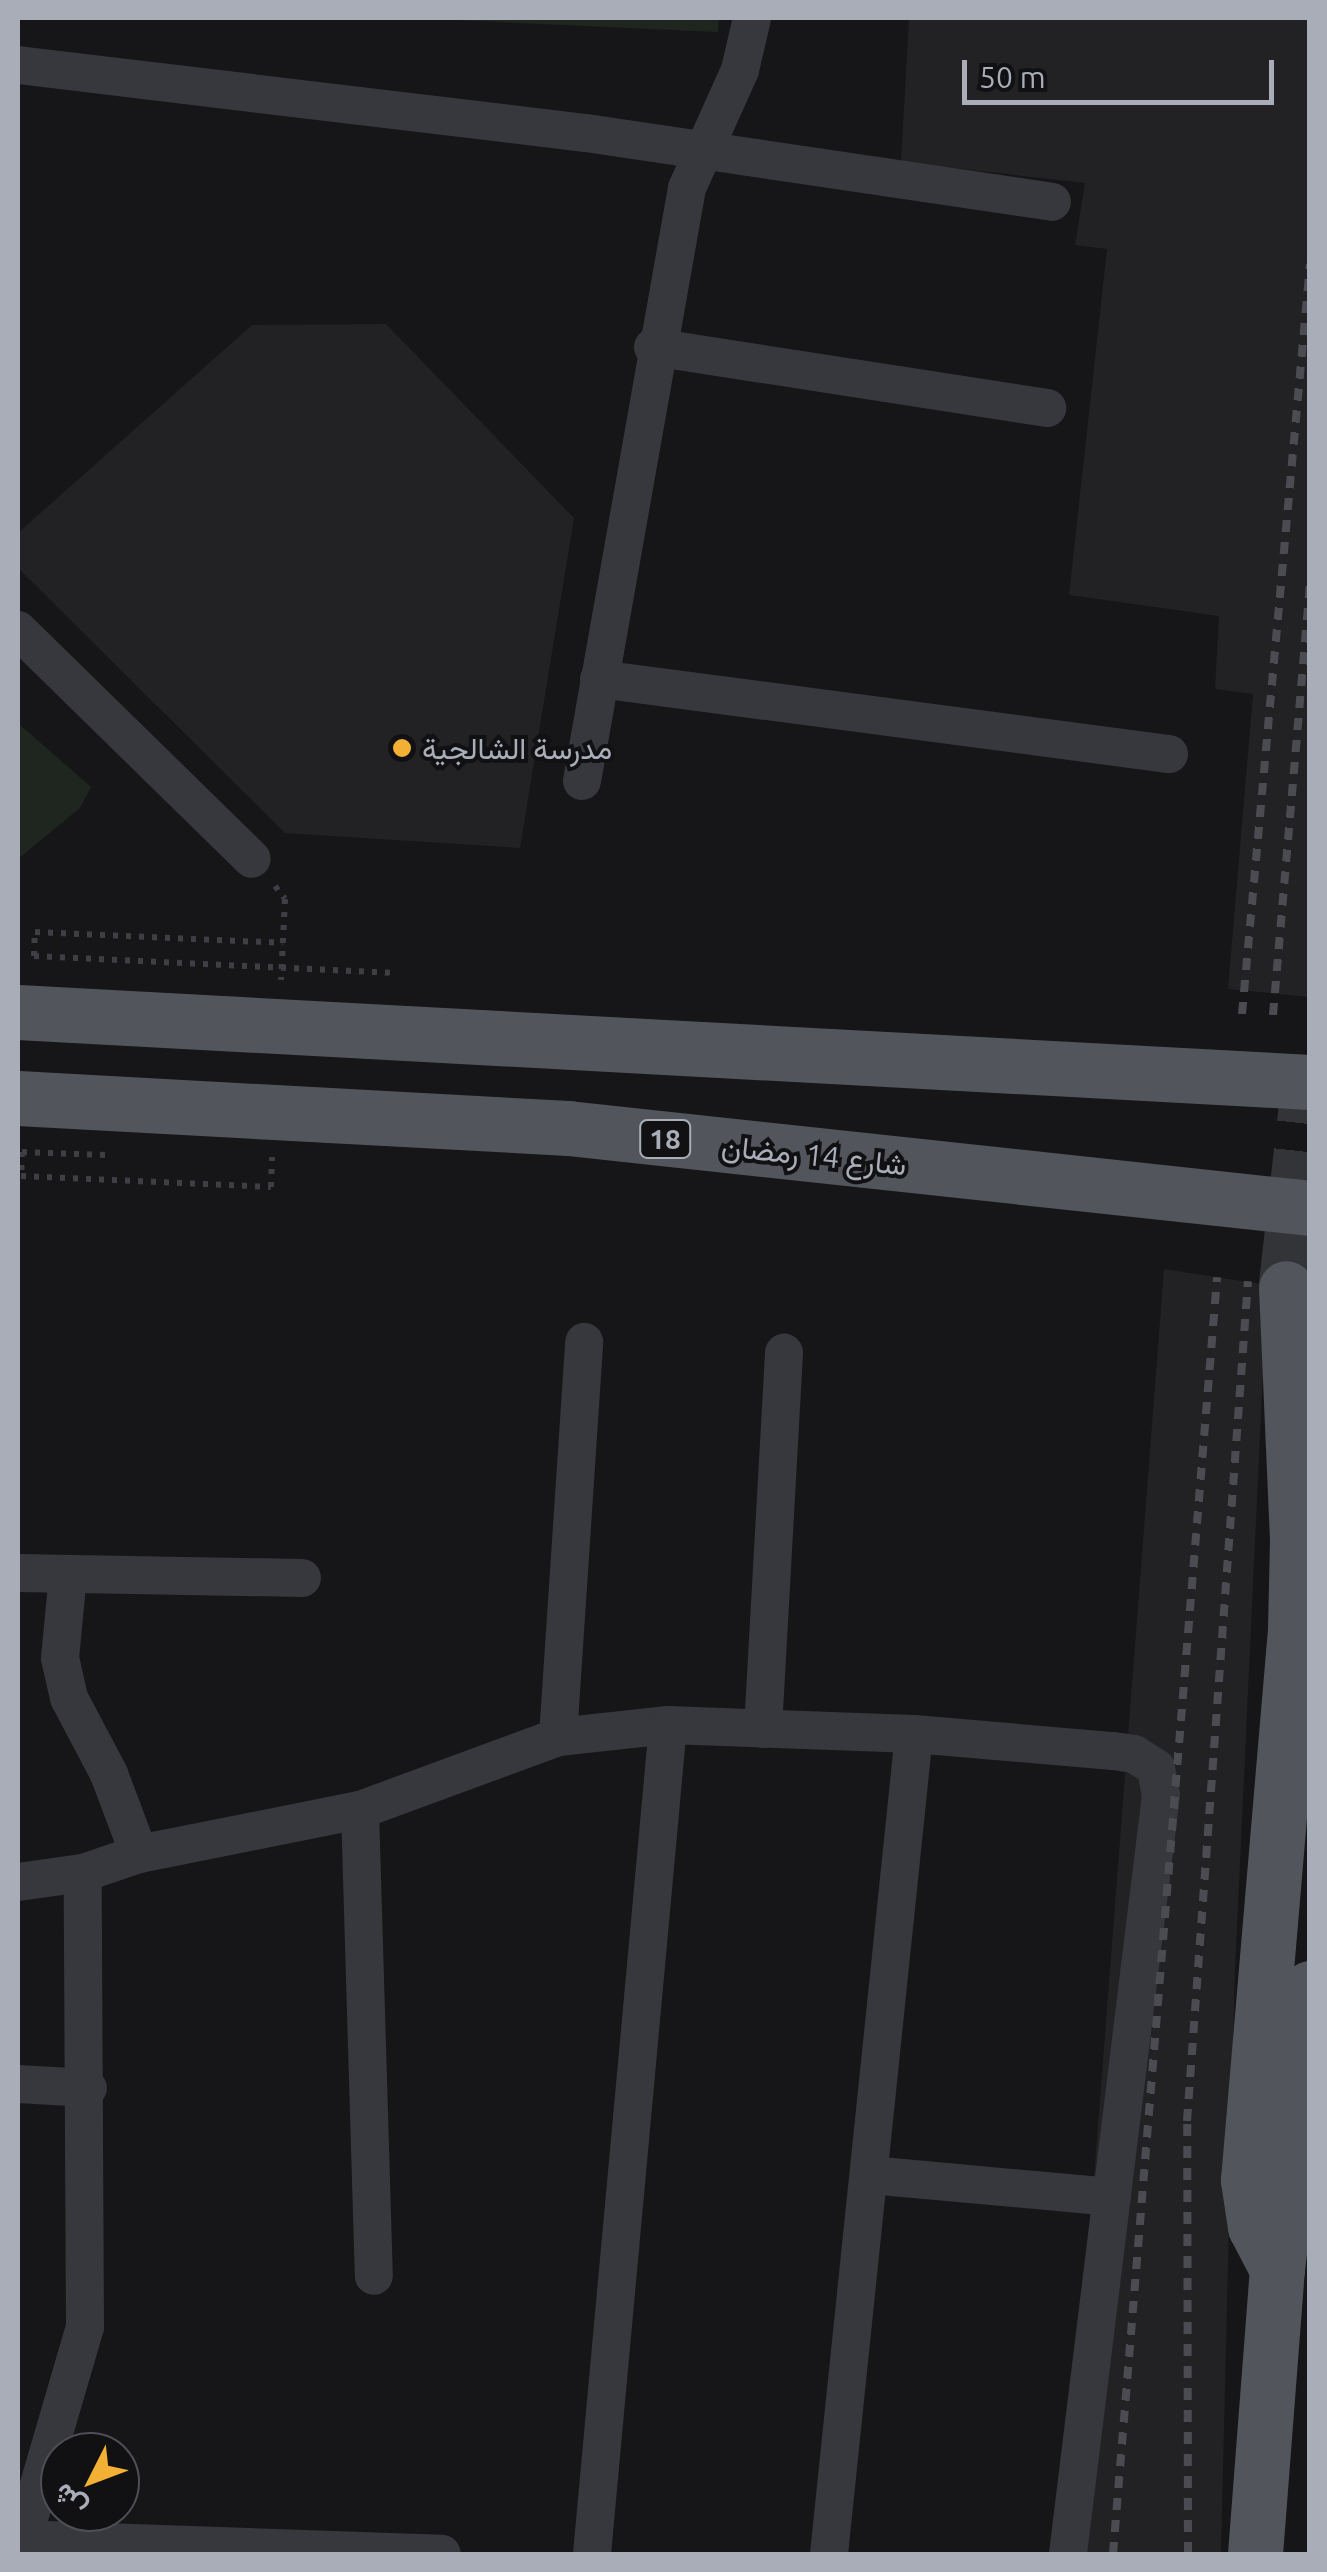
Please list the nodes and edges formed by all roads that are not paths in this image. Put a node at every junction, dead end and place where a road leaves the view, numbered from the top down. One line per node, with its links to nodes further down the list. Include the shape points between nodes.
1 (752, 18): 3 (street, via 740,70)
2 (18, 65): 3 (street)
3 (698, 151): 4 (street); 5 (street)
4 (1052, 202)
5 (654, 347): 6 (street); 8 (street)
6 (1046, 408)
7 (18, 630): 11 (street)
8 (599, 679): 9 (street); 10 (street)
9 (1170, 754)
10 (582, 781)
11 (252, 860)
12 (18, 1012): 13 (main road, bridge)
13 (1310, 1082)
14 (18, 1098): 15 (main road, شارع 14 رمضان / 18, bridge, via 568,1128)
15 (1310, 1208)
16 (1286, 1288): 30 (main road, via 1296,1575)
17 (584, 1342): 25 (street)
18 (784, 1353): 23 (street)
19 (18, 1573): 20 (street)
20 (68, 1574): 21 (street); 27 (street, via 60,1658 68,1698 109,1774)
21 (302, 1578)
22 (668, 1725): 23 (street); 25 (street); 38 (street)
23 (763, 1729): 24 (street)
24 (914, 1734): 33 (street); 34 (street, via 1113,1751 1156,1768 1161,1796)
25 (558, 1737): 26 (street)
26 (360, 1810): 27 (street); 35 (street)
27 (140, 1854): 28 (street)
28 (83, 1873): 29 (street); 32 (street)
29 (18, 1882)
30 (1287, 1990): 41 (main road, via 1248,2180 1255,2227 1276,2270)
31 (18, 2084): 32 (street)
32 (88, 2088): 36 (street, via 85,2327)
33 (870, 2175): 34 (street); 39 (street)
34 (1112, 2198): 40 (street)
35 (374, 2276)
36 (20, 2539): 37 (street)
37 (442, 2554)
38 (592, 2554)
39 (829, 2554)
40 (1068, 2554)
41 (1255, 2554)

